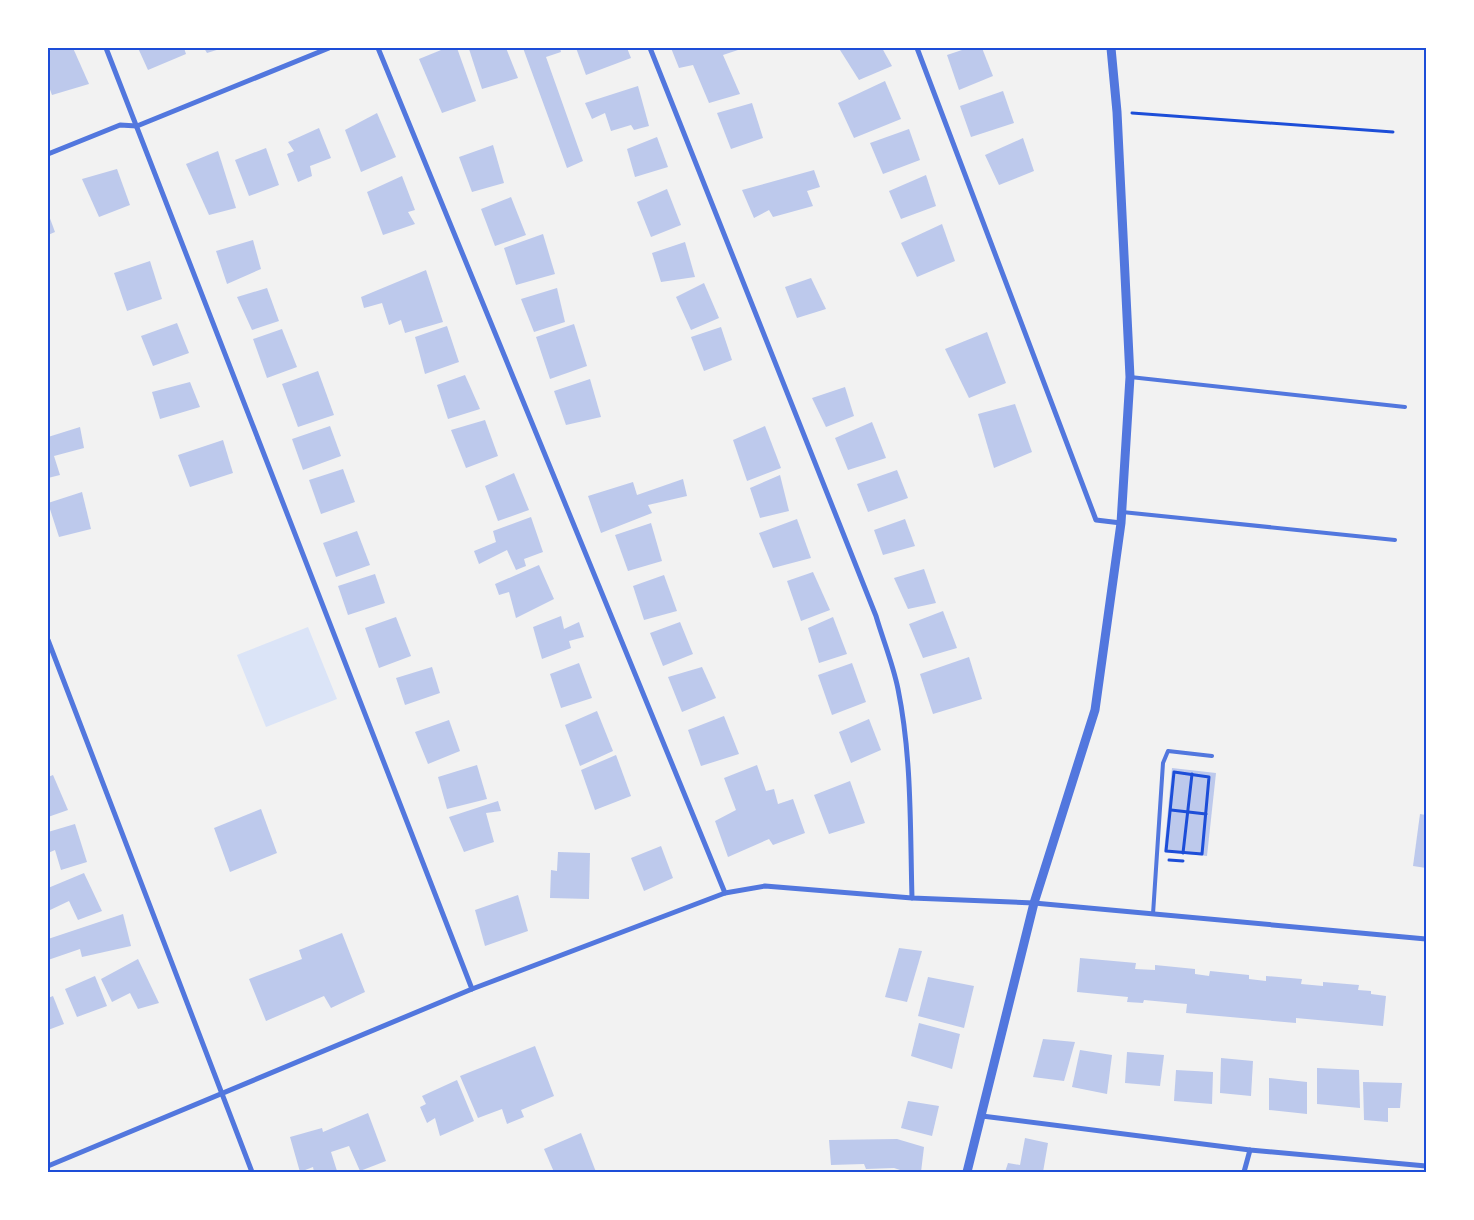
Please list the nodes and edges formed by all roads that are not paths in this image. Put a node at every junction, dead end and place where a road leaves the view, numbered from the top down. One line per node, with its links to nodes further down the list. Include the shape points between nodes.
1 (106, 48): 7 (street)
2 (329, 48): 7 (street)
3 (378, 48): 16 (street)
4 (650, 48): 17 (street, via 876,616 898,688 906,740)
5 (917, 48): 12 (street, via 1096,520)
6 (1111, 48): 9 (street)
7 (137, 126): 8 (street, via 120,125); 21 (street)
8 (48, 154)
9 (1130, 377): 10 (lane); 11 (street)
10 (1405, 407)
11 (1122, 512): 12 (street); 13 (lane)
12 (1121, 523): 18 (street, via 1094,710)
13 (1395, 540)
14 (48, 640): 22 (street)
15 (1212, 756): 19 (lane, via 1168,752 1163,762)
16 (725, 893): 17 (street, via 765,886); 21 (street)
17 (912, 898): 18 (street)
18 (1034, 903): 19 (street); 23 (street)
19 (1154, 914): 20 (street)
20 (1426, 939)
21 (472, 989): 22 (street)
22 (222, 1095): 25 (street); 27 (street)
23 (982, 1116): 24 (street); 28 (street)
24 (1250, 1150): 26 (street); 29 (street)
25 (48, 1166)
26 (1426, 1166)
27 (252, 1172)
28 (967, 1172)
29 (1244, 1172)

